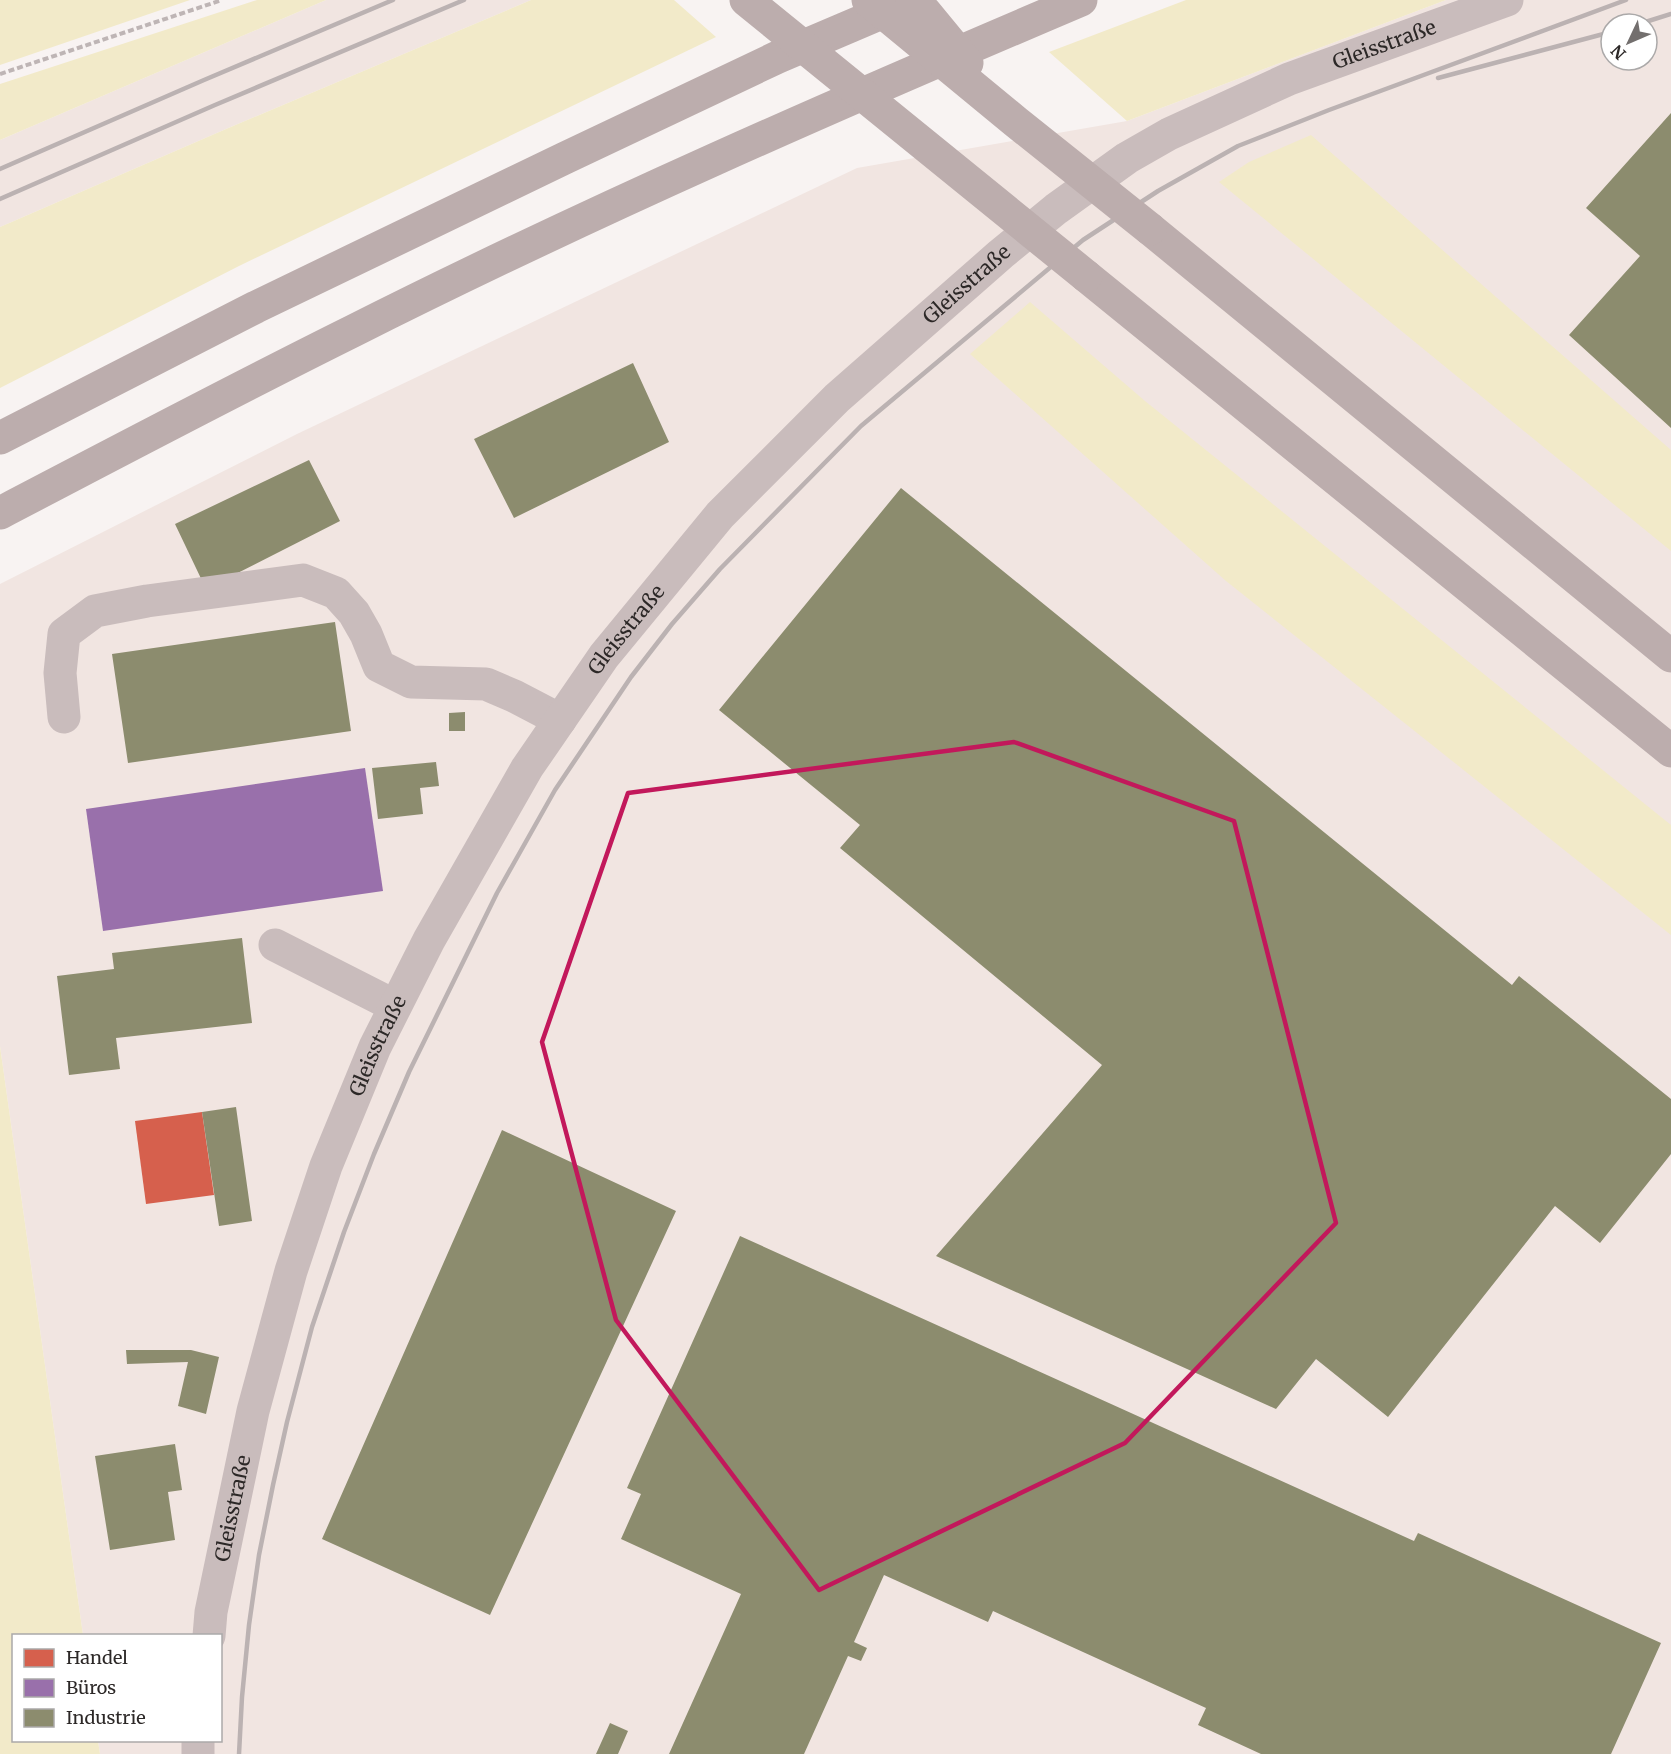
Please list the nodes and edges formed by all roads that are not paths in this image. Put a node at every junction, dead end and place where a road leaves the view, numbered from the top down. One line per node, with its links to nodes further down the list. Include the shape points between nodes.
1 (746, 0): 12 (highway, bridge)
2 (868, 0): 6 (highway, bridge)
3 (912, 0): 6 (highway, bridge); 7 (highway, via 778,57 554,164 256,308)
4 (1081, 0): 8 (highway, via 779,130 508,256 354,330)
5 (1507, 0): 11 (street, Gleisstraße, via 1289,79 1169,134 1127,158 1056,209 837,398 720,515 604,656)
6 (1016, 122): 9 (highway, bridge)
7 (0, 438)
8 (0, 513)
9 (1671, 656)
10 (64, 717): 11 (street, via 60,673 64,633 95,611 303,580 336,593 354,613 379,666 411,682 486,684)
11 (560, 720): 14 (street, Gleisstraße, via 527,768)
12 (1671, 751)
13 (275, 945): 14 (street)
14 (395, 1006): 15 (street, Gleisstraße, via 326,1166 291,1271 253,1411)
15 (209, 1634)

